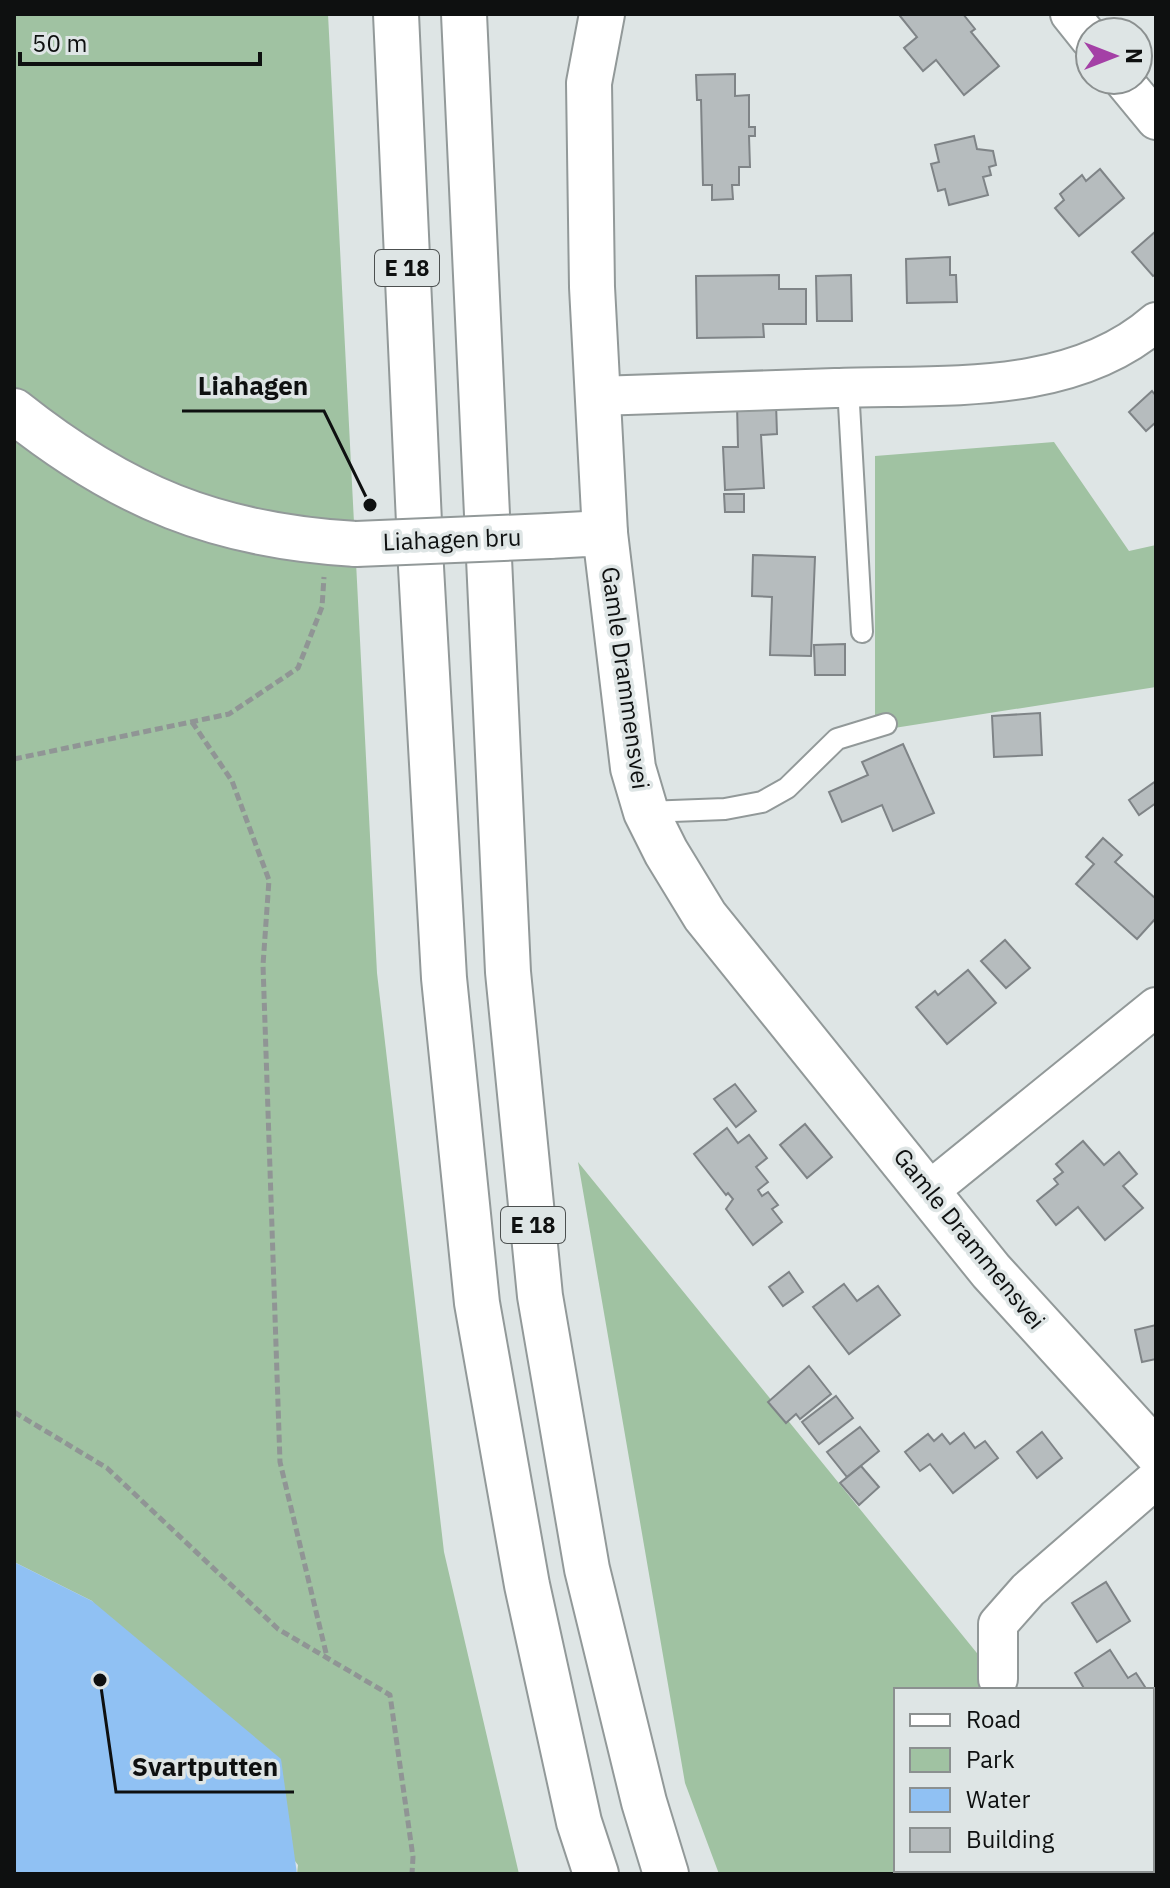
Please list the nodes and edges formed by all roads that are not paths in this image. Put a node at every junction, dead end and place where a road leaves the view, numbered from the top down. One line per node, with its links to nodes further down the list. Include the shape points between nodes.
1 (396, 14): 19 (main road, E 18, via 443,962 477,1303 527,1585 579,1822)
2 (464, 14): 20 (main road, E 18, via 508,972 540,1296 587,1569)
3 (602, 14): 8 (main road, Gamle Drammensvei, via 589,83)
4 (1136, 96): 5 (street)
5 (1156, 120)
6 (1156, 322): 7 (street, via 1100,356 1056,372 980,384)
7 (848, 387): 8 (street); 11 (lane)
8 (597, 396): 10 (main road, Gamle Drammensvei)
9 (14, 411): 10 (main road, Liahagen bru, bridge, via 117,483 164,505 234,527 341,543)
10 (605, 533): 13 (main road, Gamle Drammensvei, via 633,768)
11 (862, 632)
12 (886, 724): 13 (lane, via 837,739 787,788 762,802)
13 (646, 812): 15 (main road, Gamle Drammensvei, via 705,916)
14 (1156, 1008): 15 (street)
15 (929, 1191): 16 (main road, Gamle Drammensvei, via 991,1271)
16 (1156, 1452)
17 (1156, 1479): 18 (street, via 1028,1590 998,1624)
18 (998, 1679)
19 (596, 1874)
20 (666, 1874)

